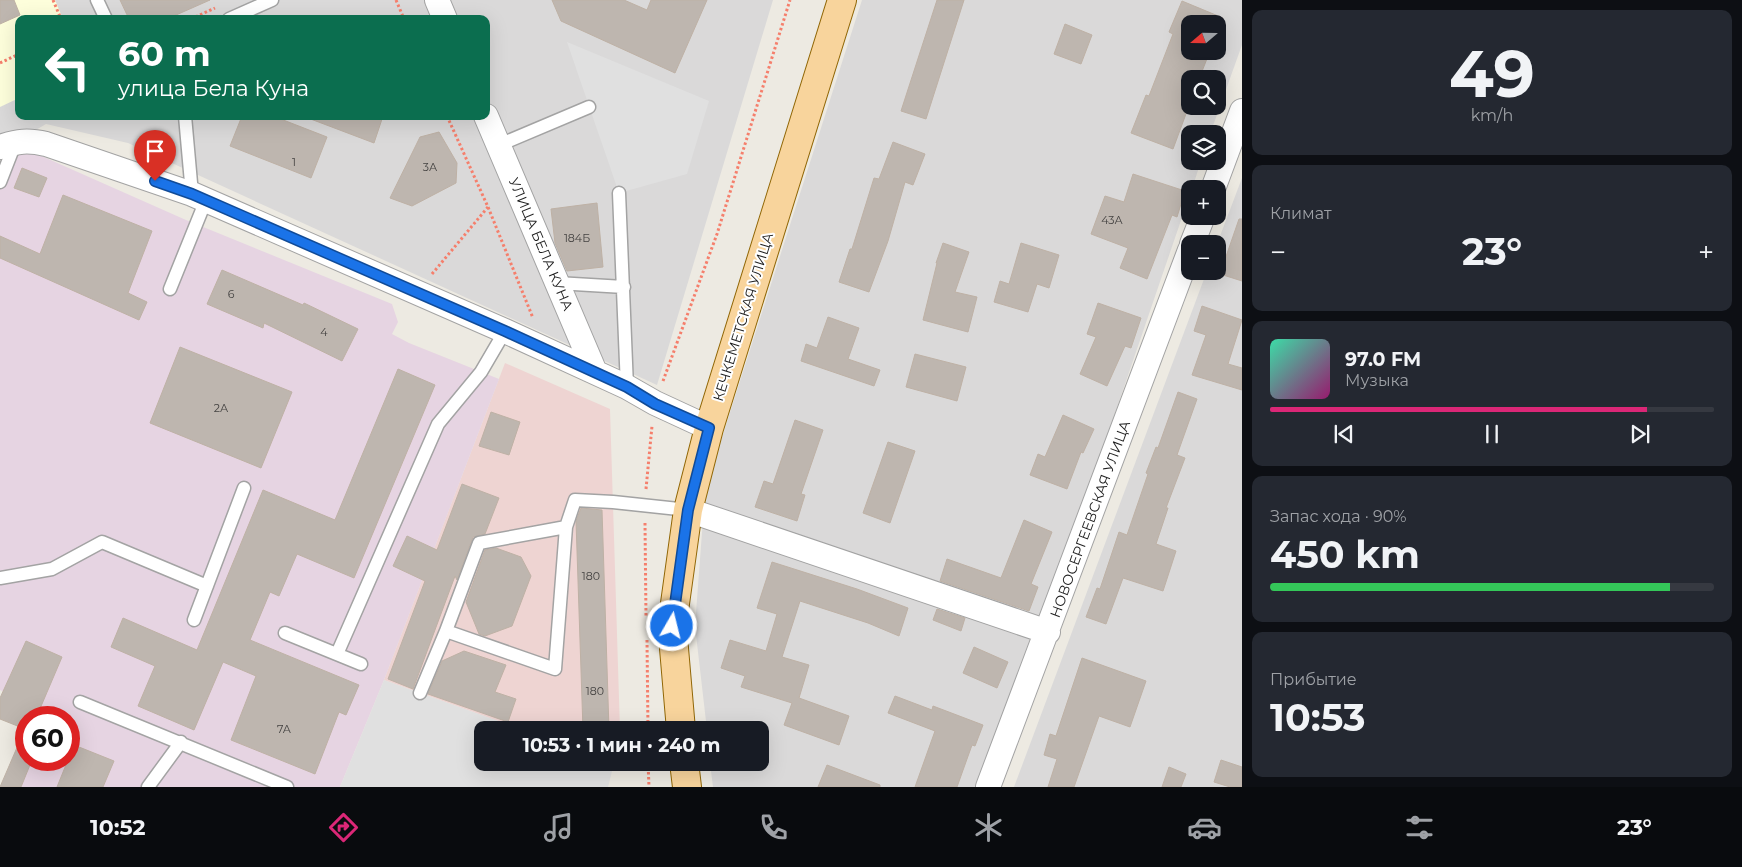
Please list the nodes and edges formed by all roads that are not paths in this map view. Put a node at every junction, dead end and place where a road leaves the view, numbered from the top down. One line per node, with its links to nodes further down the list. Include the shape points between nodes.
1 (97, 0): 5 (lane)
2 (272, 0): 6 (lane)
3 (437, 0): 7 (street)
4 (842, 0): 25 (main road, КЕЧКЕМЕТСКАЯ УЛИЦА)
5 (104, 15)
6 (238, 15)
7 (443, 15)
8 (589, 107): 13 (lane)
9 (1242, 111): 14 (street)
10 (186, 120): 17 (lane)
11 (488, 120): 13 (street, УЛИЦА БЕЛА КУНА)
12 (8, 144): 15 (lane); 17 (street, via 46,144)
13 (499, 146): 19 (street, УЛИЦА БЕЛА КУНА)
14 (1216, 180)
15 (0, 182)
16 (619, 193): 20 (lane)
17 (199, 197): 21 (lane); 22 (street)
18 (1181, 274): 33 (street, НОВОСЕРГЕЕВСКАЯ УЛИЦА)
19 (557, 282): 20 (lane); 23 (street, УЛИЦА БЕЛА КУНА)
20 (624, 287): 24 (lane)
21 (170, 289)
22 (505, 331): 23 (street); 35 (lane, via 481,372 438,424)
23 (595, 372): 24 (street)
24 (627, 387): 25 (street, via 655,404)
25 (709, 428): 27 (main road, КЕЧКЕМЕТСКАЯ УЛИЦА)
26 (244, 488): 30 (lane)
27 (688, 510): 28 (lane, via 575,500); 33 (street); 39 (main road, КЕЧКЕМЕТСКАЯ УЛИЦА, via 672,626)
28 (566, 527): 32 (lane, via 479,543); 32 (lane, via 555,669)
29 (0, 578): 30 (lane, via 52,568 102,542)
30 (207, 586): 31 (lane)
31 (194, 620)
32 (446, 631): 37 (lane)
33 (1048, 632): 45 (street, НОВОСЕРГЕЕВСКАЯ УЛИЦА)
34 (284, 633): 35 (lane)
35 (337, 654): 36 (lane)
36 (361, 664)
37 (420, 693)
38 (80, 702): 40 (lane)
39 (680, 721)
40 (181, 742): 42 (lane); 43 (lane)
41 (685, 771): 44 (main road)
42 (148, 787)
43 (287, 787)
44 (687, 787)
45 (988, 787)

